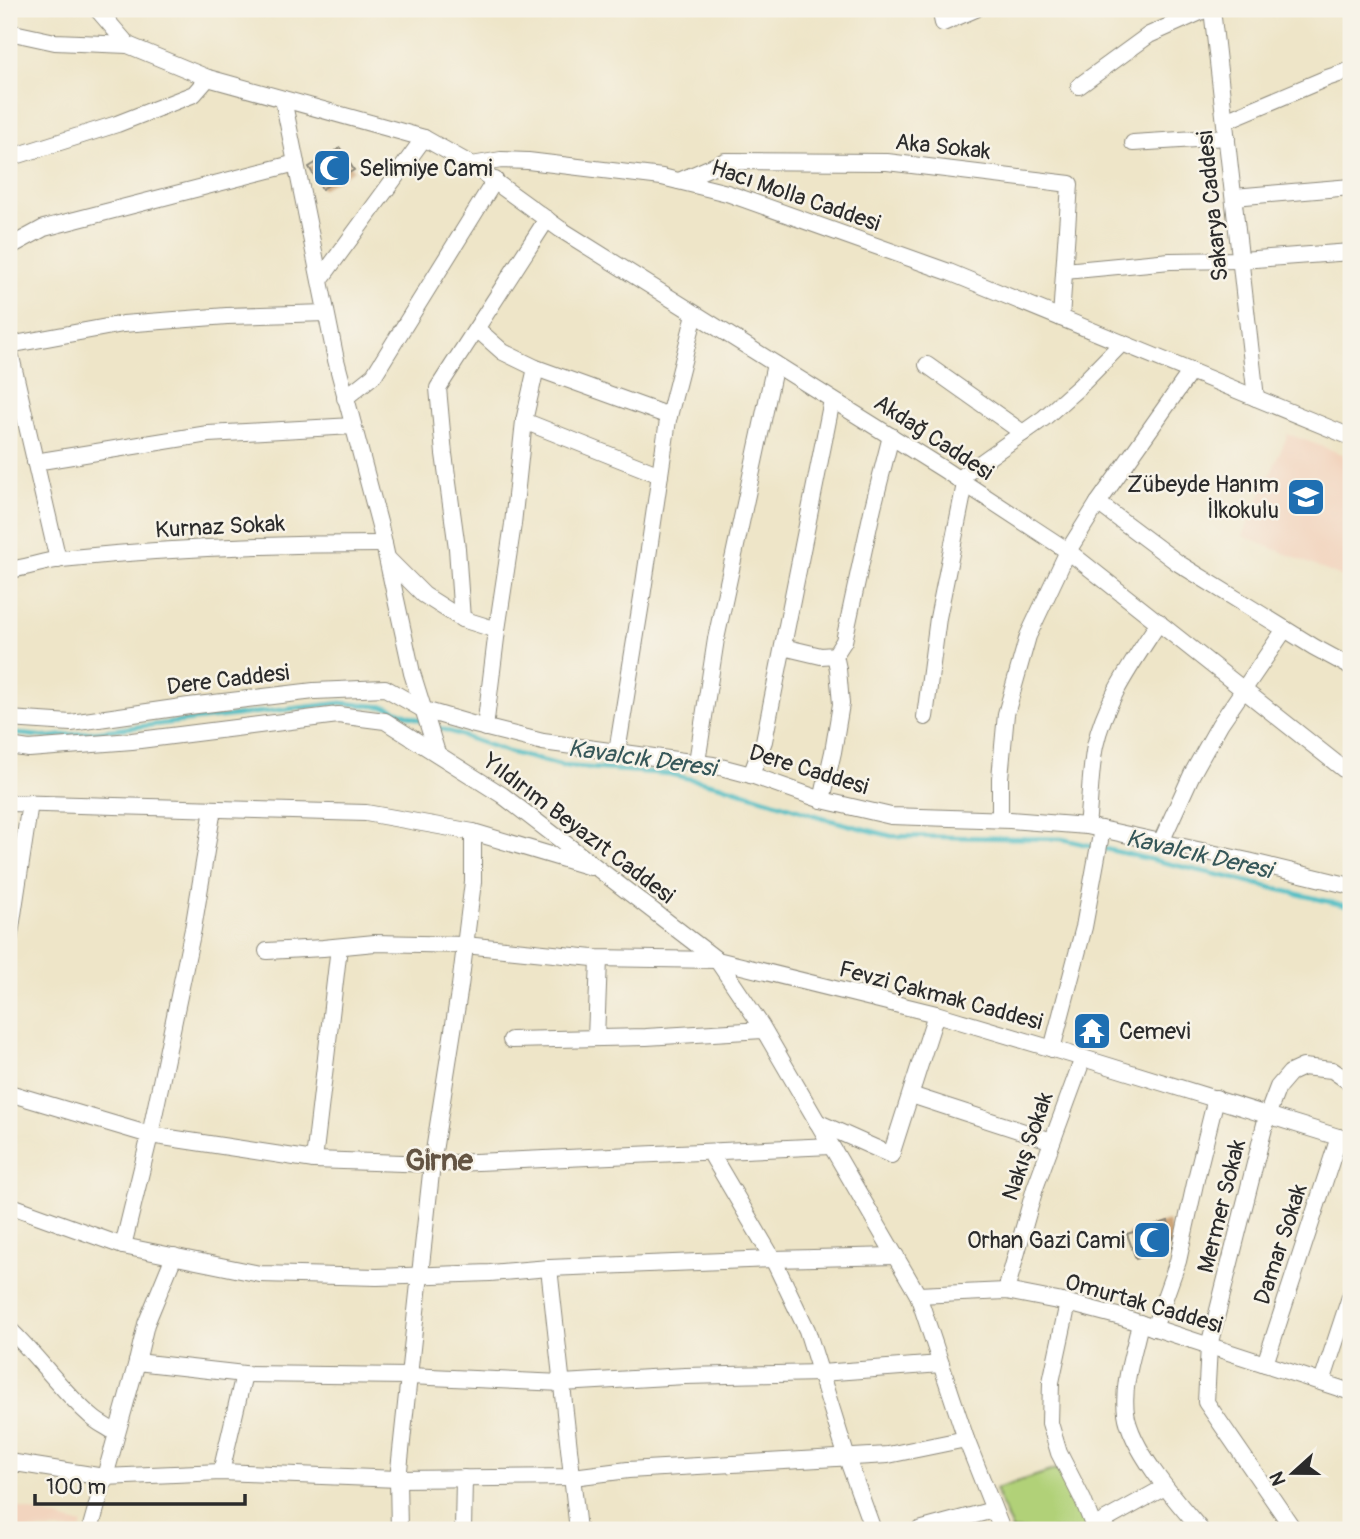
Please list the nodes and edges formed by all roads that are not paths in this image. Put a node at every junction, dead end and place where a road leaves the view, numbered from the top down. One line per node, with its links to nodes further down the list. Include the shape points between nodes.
1 (97, 9): 6 (street)
2 (940, 9): 3 (street, via 943,23)
3 (976, 9)
4 (1209, 9): 9 (street, via 1149,35); 11 (street, Sakarya Caddesi)
5 (9, 32): 6 (street, via 55,42)
6 (128, 44): 8 (street)
7 (1351, 70): 11 (street)
8 (208, 78): 10 (street); 14 (street, via 194,94)
9 (1079, 86)
10 (283, 99): 12 (street); 15 (street)
11 (1226, 129): 13 (street); 20 (street, Sakarya Caddesi)
12 (425, 138): 16 (street); 26 (street)
13 (1133, 143)
14 (9, 158)
15 (296, 163): 22 (street, via 44,228); 26 (street)
16 (472, 165): 17 (street, Akdağ Caddesi); 18 (street, Hacı Molla Caddesi, via 528,161)
17 (495, 180): 21 (street, Akdağ Caddesi); 37 (street, via 374,375)
18 (679, 181): 25 (street, Aka Sokak, via 725,161 887,162 1070,184); 29 (street, Hacı Molla Caddesi, via 727,193 936,267)
19 (1351, 187): 20 (street)
20 (1234, 197): 24 (street, Sakarya Caddesi)
21 (547, 219): 28 (street, Akdağ Caddesi); 30 (street)
22 (9, 247)
23 (1351, 253): 24 (street)
24 (1241, 260): 25 (street); 38 (street, Sakarya Caddesi)
25 (1065, 271): 29 (street, Aka Sokak)
26 (320, 281): 27 (street)
27 (326, 313): 32 (street, via 123,324); 37 (street)
28 (695, 314): 33 (street, Akdağ Caddesi); 40 (street)
29 (1061, 318): 31 (street, Hacı Molla Caddesi)
30 (477, 330): 35 (street, via 503,352); 54 (street, via 438,388)
31 (1122, 342): 36 (street, Hacı Molla Caddesi); 43 (street, via 1079,387)
32 (9, 346): 46 (street)
33 (775, 364): 39 (street, Akdağ Caddesi); 71 (street, via 716,639)
34 (927, 365): 43 (street)
35 (536, 368): 40 (street); 41 (street)
36 (1191, 371): 38 (street, Hacı Molla Caddesi); 49 (street)
37 (345, 398): 42 (street)
38 (1256, 398): 45 (street, Hacı Molla Caddesi)
39 (832, 400): 44 (street, Akdağ Caddesi); 58 (street)
40 (669, 416): 47 (street)
41 (524, 421): 47 (street); 57 (street)
42 (353, 426): 46 (street, via 208,434); 51 (street)
43 (1023, 433): 48 (street)
44 (891, 436): 48 (street, Akdağ Caddesi); 59 (street, via 844,641)
45 (1351, 437)
46 (35, 462): 52 (street)
47 (660, 475): 69 (street)
48 (961, 482): 50 (street, Akdağ Caddesi); 63 (street)
49 (1098, 503): 50 (street); 56 (street, via 1178,563)
50 (1068, 551): 55 (street, Akdağ Caddesi); 78 (street, via 1028,636 1006,715)
51 (386, 552): 52 (street, Kurnaz Sokak, via 326,544); 54 (street, via 424,595); 62 (street)
52 (58, 560): 53 (street, Kurnaz Sokak)
53 (9, 570)
54 (462, 619): 57 (street)
55 (1159, 622): 61 (street, Akdağ Caddesi); 80 (street, via 1107,710 1096,746)
56 (1285, 629): 60 (street); 61 (street)
57 (497, 630): 66 (street)
58 (783, 647): 59 (street); 72 (street, via 764,741)
59 (835, 655): 74 (street, via 841,704)
60 (1351, 667)
61 (1244, 689): 73 (street, Akdağ Caddesi); 81 (street, via 1192,774)
62 (424, 710): 65 (street, Dere Caddesi, via 385,688 314,691); 66 (street, Dere Caddesi); 70 (street)
63 (925, 717)
64 (9, 719): 65 (street, Dere Caddesi)
65 (75, 723): 67 (street)
66 (485, 728): 69 (street, Dere Caddesi, via 543,743)
67 (74, 745): 68 (street); 70 (street, via 338,715 385,722)
68 (9, 747)
69 (617, 752): 71 (street, Dere Caddesi)
70 (437, 753): 82 (street, Yıldırım Beyazıt Caddesi, via 502,795)
71 (697, 762): 72 (street, Dere Caddesi)
72 (751, 775): 74 (street, Dere Caddesi)
73 (1351, 775)
74 (822, 800): 78 (street, Dere Caddesi, via 891,816)
75 (9, 803): 76 (street)
76 (30, 803): 77 (street); 84 (street)
77 (213, 809): 79 (street, via 366,813); 102 (street, via 194,929)
78 (1000, 820): 80 (street, Dere Caddesi)
79 (473, 832): 82 (street); 85 (street, via 473,882)
80 (1096, 832): 81 (street, Dere Caddesi); 94 (street, via 1084,927)
81 (1161, 842): 83 (street, Dere Caddesi)
82 (600, 870): 89 (street, Yıldırım Beyazıt Caddesi)
83 (1351, 887)
84 (9, 941)
85 (465, 945): 86 (street); 88 (street); 108 (street)
86 (339, 947): 87 (street); 107 (street)
87 (267, 951)
88 (599, 959): 89 (street); 92 (street)
89 (717, 960): 90 (street, Fevzi Çakmak Caddesi); 91 (street, Yıldırım Beyazıt Caddesi)
90 (936, 1014): 94 (street, Fevzi Çakmak Caddesi); 98 (street)
91 (763, 1030): 92 (street); 101 (street, Yıldırım Beyazıt Caddesi)
92 (596, 1038): 93 (street)
93 (511, 1040)
94 (1052, 1049): 95 (street, Fevzi Çakmak Caddesi)
95 (1083, 1058): 99 (street, Fevzi Çakmak Caddesi); 104 (street, Nakış Sokak)
96 (1351, 1083): 100 (street, Mermer Sokak, via 1332,1070 1303,1068 1290,1073 1278,1087)
97 (9, 1094): 102 (street)
98 (911, 1095): 101 (street, via 891,1155); 104 (street)
99 (1216, 1098): 100 (street, Fevzi Çakmak Caddesi); 120 (street, via 1178,1261)
100 (1267, 1116): 103 (street, Fevzi Çakmak Caddesi); 122 (street, Mermer Sokak)
101 (817, 1122): 105 (street, Yıldırım Beyazıt Caddesi)
102 (150, 1135): 107 (street); 110 (street)
103 (1345, 1139): 125 (street, Damar Sokak)
104 (1052, 1141): 116 (street, Nakış Sokak)
105 (831, 1146): 106 (street); 112 (street, Yıldırım Beyazıt Caddesi)
106 (710, 1152): 108 (street); 113 (street)
107 (314, 1160): 108 (street)
108 (432, 1164): 115 (street)
109 (9, 1205): 110 (street)
110 (123, 1246): 111 (street)
111 (174, 1256): 115 (street, via 260,1274); 123 (street, via 146,1324)
112 (896, 1256): 113 (street); 118 (street, Yıldırım Beyazıt Caddesi)
113 (773, 1259): 114 (street); 126 (street, via 807,1330)
114 (549, 1268): 115 (street); 130 (street)
115 (420, 1275): 128 (street)
116 (1006, 1291): 118 (street, Omurtak Caddesi); 119 (street, Omurtak Caddesi)
117 (1351, 1294): 129 (street)
118 (918, 1295): 124 (street, Yıldırım Beyazıt Caddesi)
119 (1068, 1303): 120 (street, Omurtak Caddesi); 143 (street, via 1051,1382 1050,1423)
120 (1147, 1326): 122 (street, Omurtak Caddesi); 141 (street, via 1125,1389 1126,1415 1137,1444)
121 (9, 1329): 132 (street, via 93,1418)
122 (1209, 1346): 125 (street, Omurtak Caddesi); 152 (street, Mermer Sokak, via 1206,1402)
123 (137, 1362): 127 (street); 132 (street)
124 (941, 1364): 126 (street); 133 (street, Yıldırım Beyazıt Caddesi)
125 (1265, 1364): 129 (street, Omurtak Caddesi)
126 (821, 1373): 130 (street); 134 (street)
127 (244, 1374): 128 (street); 136 (street)
128 (409, 1376): 130 (street); 140 (street)
129 (1322, 1382): 131 (street, Omurtak Caddesi)
130 (562, 1383): 138 (street)
131 (1351, 1392)
132 (116, 1433): 137 (street)
133 (966, 1439): 134 (street, via 888,1455); 142 (street, Yıldırım Beyazıt Caddesi)
134 (847, 1458): 138 (street); 148 (street)
135 (9, 1462): 137 (street)
136 (221, 1472): 137 (street); 140 (street)
137 (104, 1477): 144 (street)
138 (573, 1477): 139 (street); 147 (street)
139 (464, 1478): 140 (street); 146 (street)
140 (398, 1479): 145 (street)
141 (1165, 1487): 143 (street); 151 (street)
142 (993, 1510): 149 (street); 150 (street, Yıldırım Beyazıt Caddesi)
143 (1094, 1529)
144 (90, 1530)
145 (399, 1530)
146 (463, 1530)
147 (578, 1530)
148 (873, 1530)
149 (919, 1530)
150 (1002, 1530)
151 (1201, 1530)
152 (1294, 1530)

